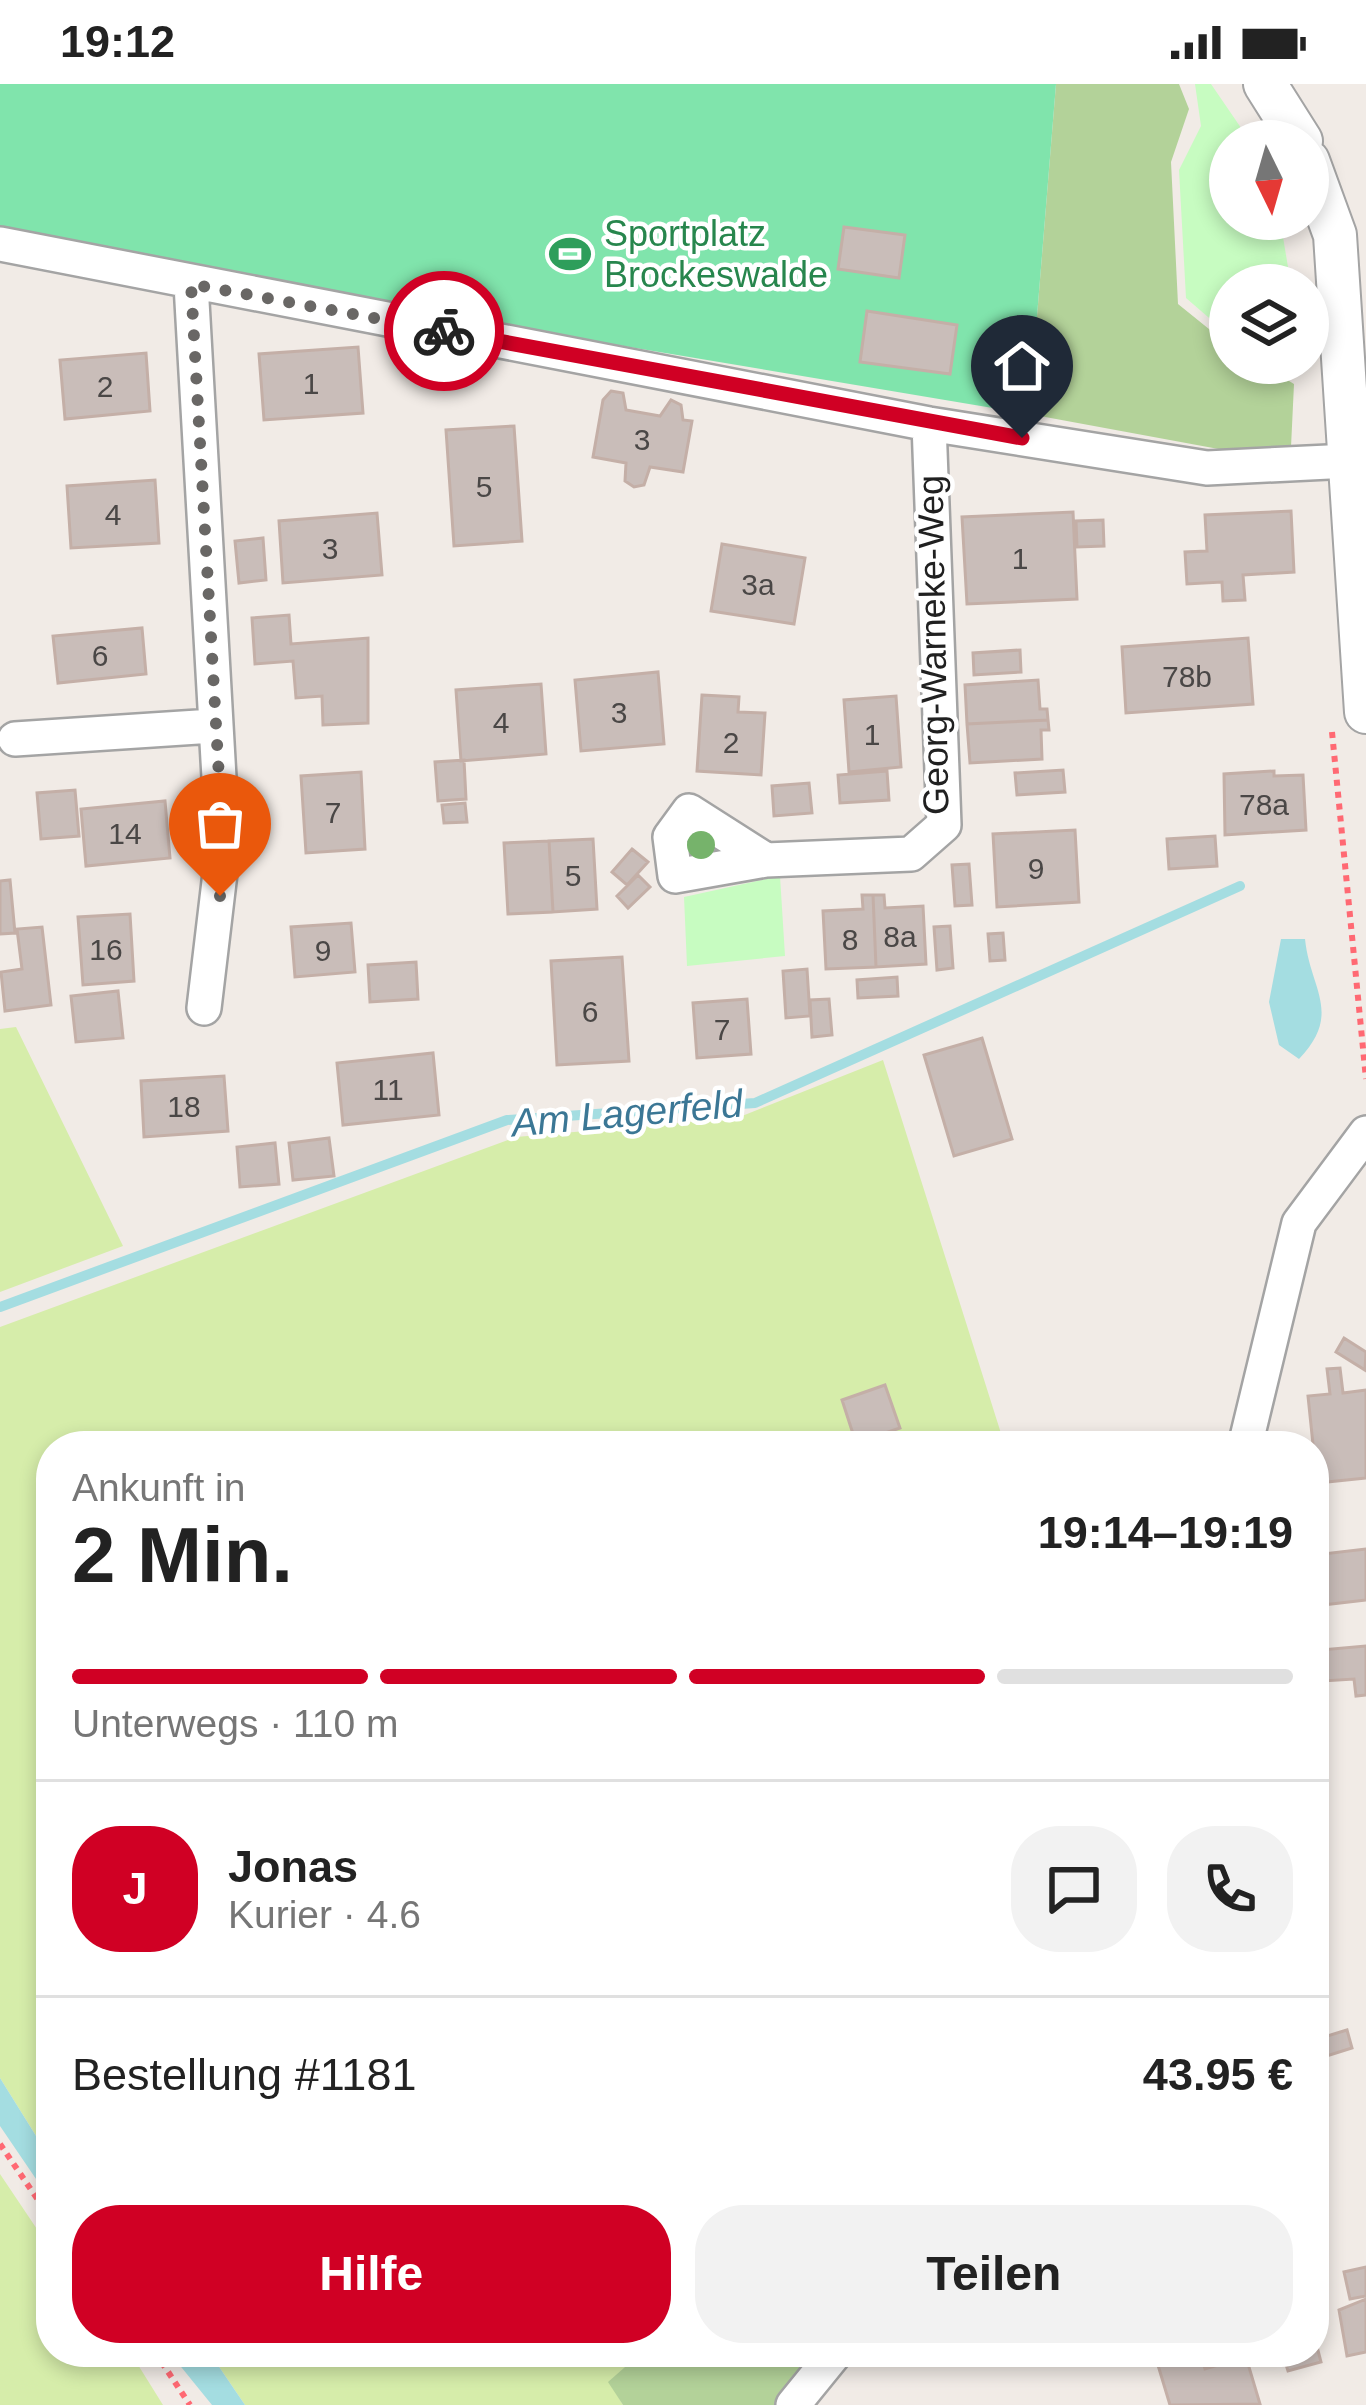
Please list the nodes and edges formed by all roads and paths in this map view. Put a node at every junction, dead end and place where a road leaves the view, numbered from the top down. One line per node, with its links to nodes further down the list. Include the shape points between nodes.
1 (1265, 84): 2 (street)
2 (1287, 120)
3 (1329, 221): 7 (street)
4 (0, 244): 5 (street)
5 (191, 284): 6 (street); 9 (street)
6 (929, 424): 7 (street, via 1208,468); 11 (street, Georg-Warneke-Weg, via 944,825 911,854)
7 (1349, 461): 8 (street)
8 (1349, 717): 13 (path)
9 (213, 726): 10 (street); 12 (street, via 223,848)
10 (15, 739)
11 (766, 860)
12 (204, 1008)
13 (1366, 1079)
14 (1366, 1133): 15 (street, via 1299,1223)
15 (1249, 1431)
16 (0, 2144): 17 (path)
17 (36, 2197)
18 (165, 2367): 20 (path)
19 (824, 2367): 21 (street)
20 (190, 2405)
21 (793, 2405)

